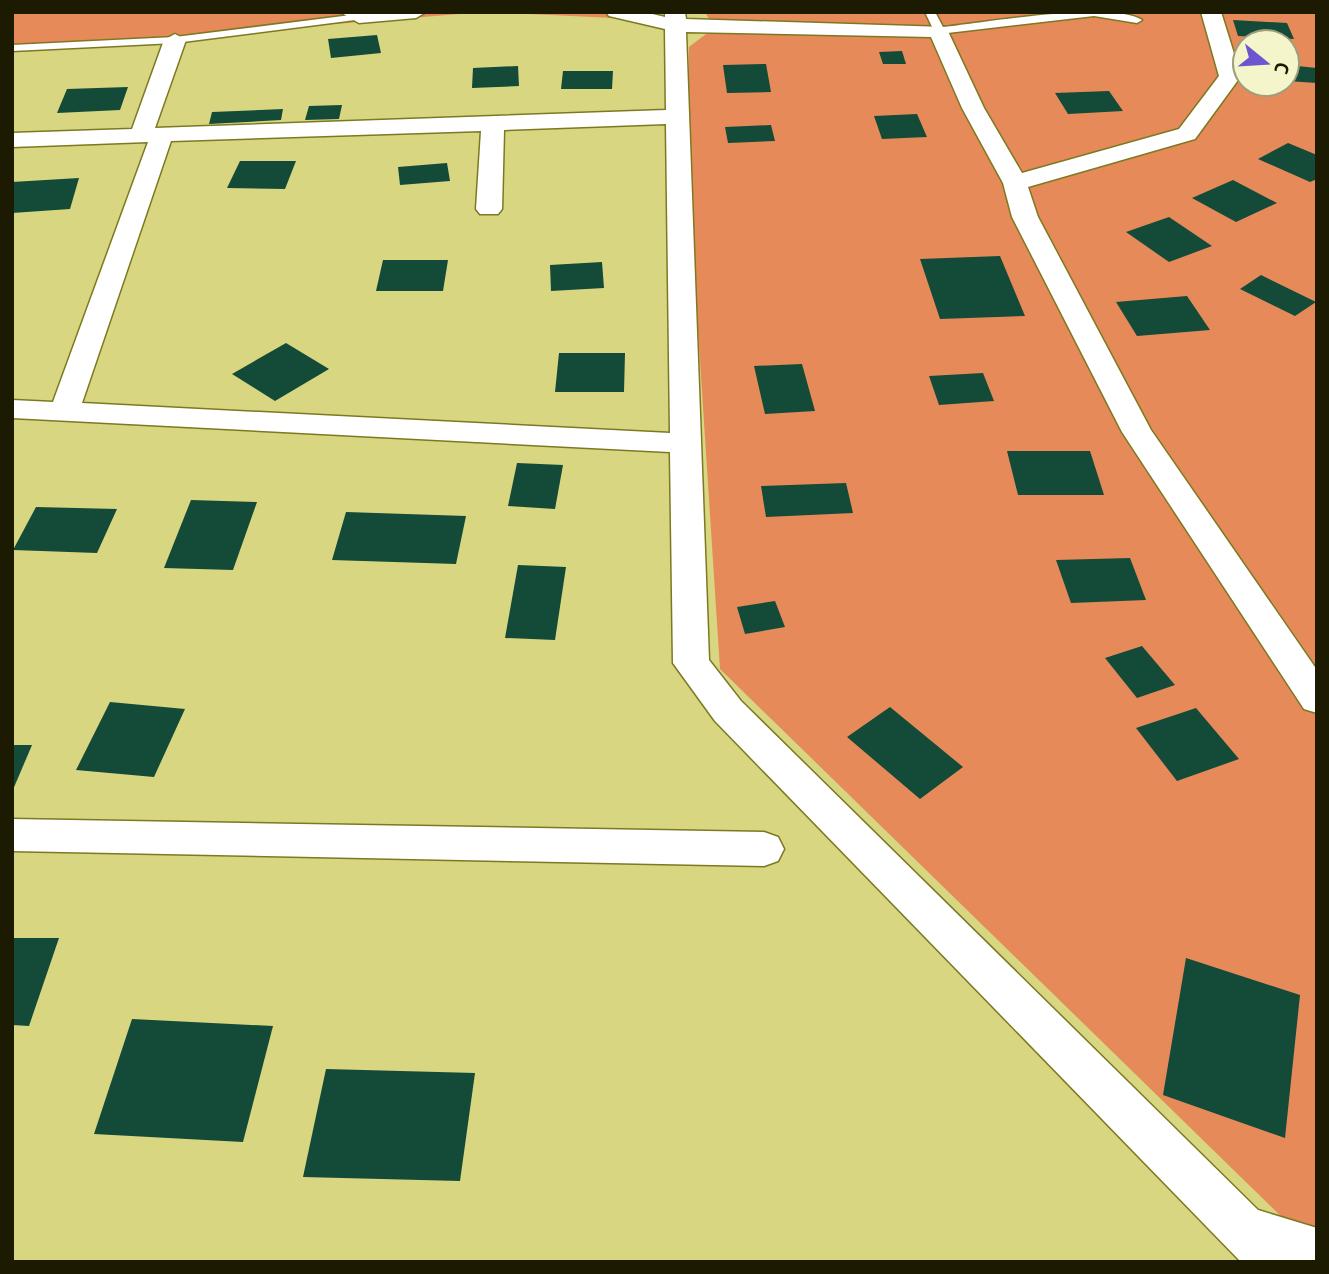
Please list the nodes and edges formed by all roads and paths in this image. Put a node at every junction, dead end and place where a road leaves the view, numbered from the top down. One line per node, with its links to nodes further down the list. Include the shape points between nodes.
1 (416, 12): 4 (street)
2 (616, 12): 5 (street)
3 (1212, 12): 14 (street, via 1230,76 1187,134)
4 (355, 15): 8 (lane)
5 (674, 19): 7 (street); 10 (street)
6 (1137, 20): 7 (lane, via 1094,13)
7 (934, 22): 14 (street, via 973,108)
8 (174, 40): 9 (lane); 12 (street)
9 (12, 48)
10 (676, 117): 11 (street); 18 (street)
11 (493, 123): 12 (street); 15 (street)
12 (152, 135): 13 (street); 17 (street)
13 (12, 140)
14 (1015, 183): 19 (street, via 1025,217 1137,432)
15 (489, 209)
16 (12, 409): 17 (street)
17 (64, 412): 18 (street)
18 (683, 443): 22 (street, via 691,663 728,712)
19 (1317, 699)
20 (12, 835): 21 (street)
21 (764, 849)
22 (1241, 1229): 23 (street); 24 (street)
23 (1317, 1253)
24 (1276, 1262)

